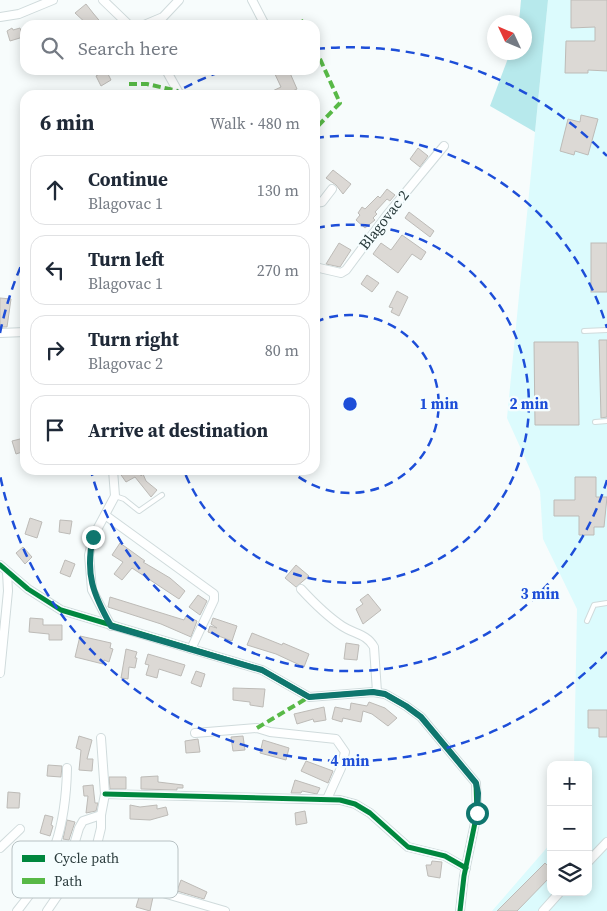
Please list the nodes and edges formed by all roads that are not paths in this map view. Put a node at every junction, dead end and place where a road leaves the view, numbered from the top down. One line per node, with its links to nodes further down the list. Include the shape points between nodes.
1 (53, 0): 5 (street, via 19,14)
2 (103, 0): 6 (street)
3 (179, 0): 7 (street)
4 (252, 0): 8 (street)
5 (0, 17)
6 (124, 20)
7 (156, 20)
8 (262, 20)
9 (169, 75): 10 (street)
10 (177, 90)
11 (444, 146): 14 (street, Blagovac 2, via 346,270 341,273)
12 (332, 188): 13 (street)
13 (320, 202)
14 (320, 268)
15 (607, 330): 17 (lane)
16 (20, 332): 18 (street)
17 (584, 332)
18 (0, 333)
19 (607, 421): 20 (lane)
20 (595, 422)
21 (114, 475): 23 (street)
22 (162, 495): 23 (lane, via 139,511)
23 (116, 496): 24 (street)
24 (105, 515): 30 (street, via 93,537 89,555 97,602); 31 (street, via 214,594)
25 (0, 565): 26 (street)
26 (8, 572): 30 (street, via 61,610); 32 (street)
27 (301, 589): 33 (street, via 343,626 364,635 371,642)
28 (607, 603): 29 (lane, via 594,605)
29 (588, 621)
30 (111, 626): 31 (street)
31 (191, 649): 33 (street, via 262,670 309,697)
32 (0, 673)
33 (377, 692): 47 (street, via 394,698 421,717 476,783 477,813)
34 (195, 733): 38 (street, via 257,728 336,739 345,752)
35 (101, 738): 37 (street)
36 (67, 768): 41 (street, via 67,795)
37 (105, 794): 38 (street); 39 (street)
38 (327, 798): 47 (street, via 355,804 408,847 444,856)
39 (101, 815): 42 (street, via 83,821); 43 (street)
40 (20, 829): 45 (street)
41 (57, 841)
42 (75, 841)
43 (98, 841)
44 (607, 842): 46 (street)
45 (0, 848)
46 (592, 858)
47 (466, 868): 55 (street)
48 (556, 896): 56 (street)
49 (178, 897): 54 (street)
50 (27, 898): 52 (street)
51 (56, 898): 53 (street)
52 (17, 911)
53 (48, 911)
54 (225, 911)
55 (460, 911)
56 (543, 911)

